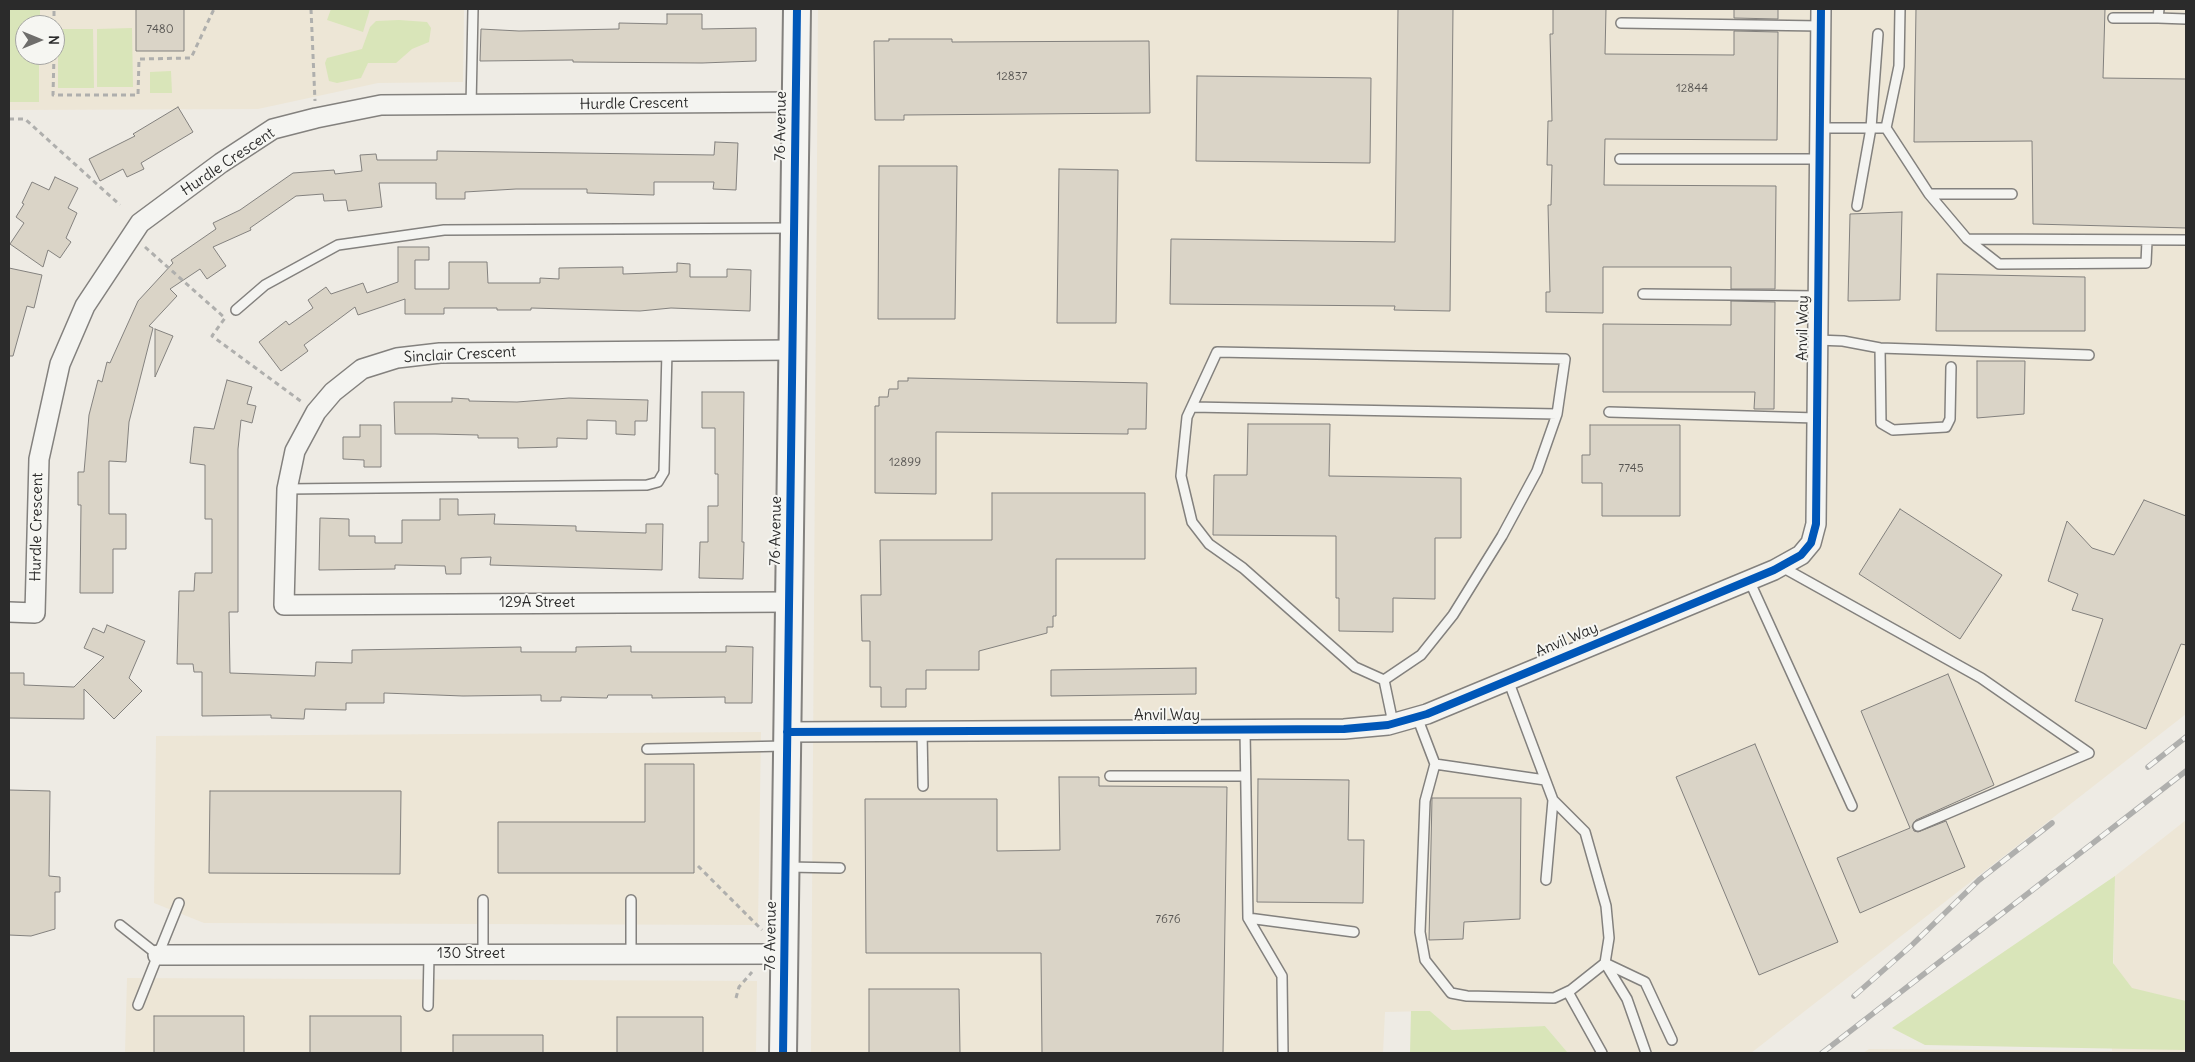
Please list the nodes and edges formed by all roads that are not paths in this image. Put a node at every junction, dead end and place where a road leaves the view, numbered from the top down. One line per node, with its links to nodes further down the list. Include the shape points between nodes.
1 (473, 9): 11 (lane)
2 (796, 9): 10 (main road, 76 Avenue)
3 (1900, 9): 14 (lane, via 1899,66)
4 (2158, 14): 6 (lane); 7 (lane)
5 (1821, 18): 8 (lane); 12 (street, Anvil Way)
6 (2113, 18)
7 (2186, 18)
8 (1620, 23)
9 (1878, 34): 13 (lane)
10 (795, 102): 11 (street, Hurdle Crescent); 20 (main road, 76 Avenue)
11 (471, 106): 42 (street, Hurdle Crescent, via 381,105 274,129 221,163 140,224 85,306 60,364 38,460 35,613)
12 (1819, 128): 13 (lane); 16 (street, Anvil Way)
13 (1871, 128): 14 (lane); 19 (lane)
14 (1886, 128): 17 (lane)
15 (1620, 159): 16 (lane)
16 (1819, 159): 25 (street, Anvil Way)
17 (1929, 194): 18 (lane); 21 (lane)
18 (2012, 194)
19 (1857, 206)
20 (794, 228): 26 (lane, via 444,230 338,244 265,285); 29 (main road, 76 Avenue)
21 (1967, 239): 22 (lane); 22 (lane, via 1999,264 2146,263)
22 (2147, 240): 23 (lane)
23 (2186, 240)
24 (1643, 294): 25 (lane)
25 (1817, 296): 27 (street, Anvil Way)
26 (236, 310)
27 (1816, 340): 28 (lane, via 1843,340); 36 (street, Anvil Way)
28 (1880, 348): 31 (lane); 32 (lane, via 1881,423 1893,430 1946,427 1950,419)
29 (792, 350): 30 (street, Sinclair Crescent); 40 (main road, 76 Avenue)
30 (667, 351): 37 (street, Sinclair Crescent, via 440,353 397,358 362,369 333,392 316,412 294,451); 37 (lane, via 664,472 658,482 647,485)
31 (2089, 355)
32 (1951, 366)
33 (1192, 407): 35 (lane); 35 (lane, via 1217,352 1227,352 1565,359); 43 (lane, via 1181,476 1192,522 1208,544 1243,568 1355,667)
34 (1610, 412): 36 (lane)
35 (1557, 414): 43 (lane, via 1537,471 1502,536 1453,614 1421,655)
36 (1816, 418): 38 (street, Anvil Way, via 1815,531 1801,556)
37 (287, 489): 41 (street, Sinclair Crescent)
38 (1781, 566): 39 (street, Anvil Way); 58 (lane, via 1981,678 2089,753)
39 (1749, 580): 44 (street, Anvil Way); 57 (lane)
40 (789, 602): 41 (street, 129A Street); 49 (main road, 76 Avenue)
41 (284, 605)
42 (9, 612)
43 (1384, 680): 46 (lane)
44 (1508, 680): 45 (street, Anvil Way); 54 (lane)
45 (1417, 717): 46 (street, Anvil Way); 51 (lane)
46 (1393, 723): 47 (street, Anvil Way, via 1344,729)
47 (1245, 730): 48 (street, Anvil Way); 53 (lane)
48 (922, 731): 49 (street, Anvil Way); 55 (lane)
49 (787, 739): 50 (lane); 59 (main road, 76 Avenue)
50 (647, 749)
51 (1435, 764): 54 (lane); 74 (lane, via 1425,801 1420,932 1425,960 1451,993 1554,998)
52 (1110, 776): 53 (lane)
53 (1245, 776): 65 (lane)
54 (1545, 780): 56 (lane)
55 (923, 786)
56 (1553, 800): 61 (lane); 73 (lane, via 1585,832 1606,906 1609,938)
57 (1852, 806)
58 (1918, 826)
59 (786, 867): 60 (lane); 71 (main road, 76 Avenue)
60 (840, 868)
61 (1546, 880)
62 (483, 900): 69 (lane)
63 (631, 900): 70 (lane)
64 (179, 903): 72 (lane)
65 (1248, 918): 67 (lane); 79 (lane, via 1282,976)
66 (120, 925): 72 (lane)
67 (1354, 932)
68 (429, 954): 69 (street, 130 Street); 72 (street, 130 Street); 76 (lane)
69 (483, 954): 70 (street, 130 Street)
70 (631, 954): 71 (street, 130 Street)
71 (785, 954): 78 (main road, 76 Avenue)
72 (158, 955): 75 (lane)
73 (1605, 963): 74 (lane); 77 (lane, via 1645,982); 81 (lane, via 1628,999)
74 (1568, 992): 80 (lane)
75 (138, 1005)
76 (428, 1006)
77 (1672, 1040)
78 (784, 1053)
79 (1283, 1053)
80 (1602, 1053)
81 (1646, 1053)

